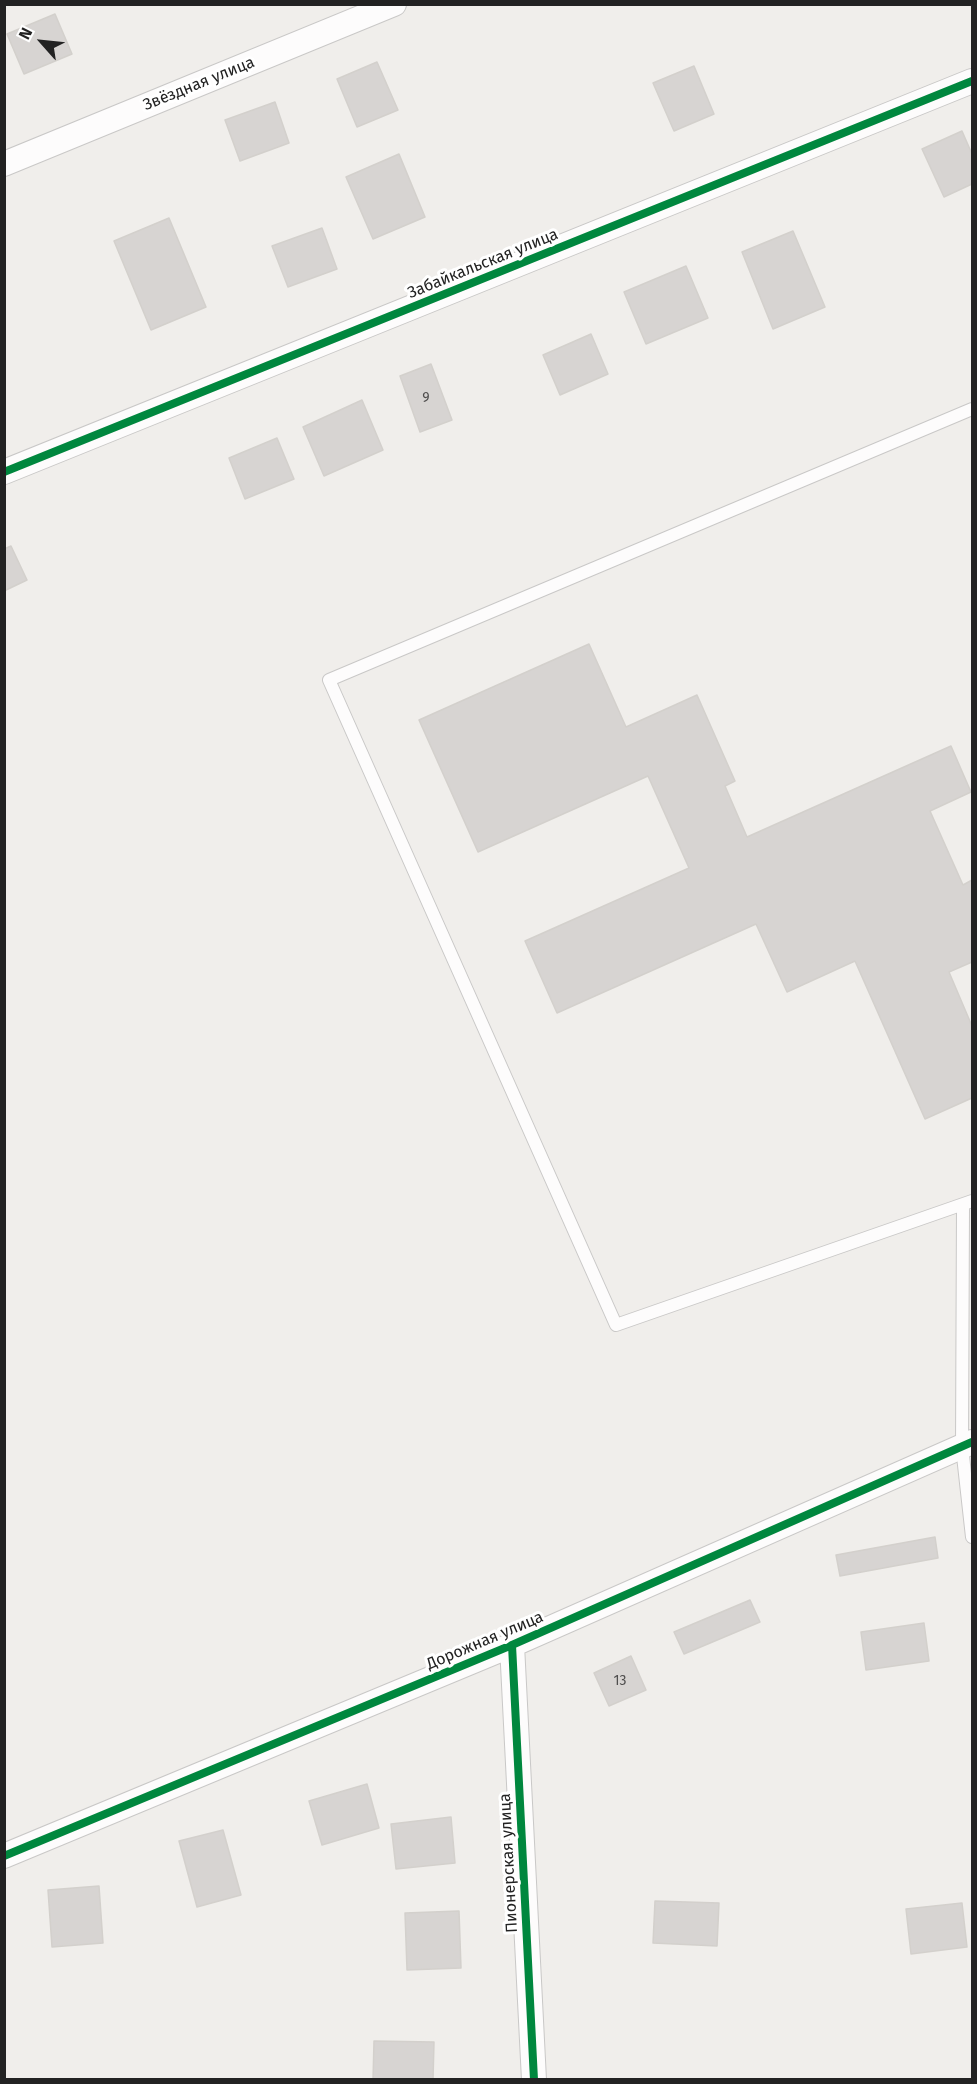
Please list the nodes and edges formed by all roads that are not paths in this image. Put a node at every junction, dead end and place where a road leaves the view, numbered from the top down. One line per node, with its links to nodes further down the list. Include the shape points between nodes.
1 (394, 4): 3 (street, Звёздная улица)
2 (972, 81): 5 (street, Забайкальская улица)
3 (4, 164)
4 (972, 409): 6 (lane, via 329,680 616,1325)
5 (4, 472)
6 (968, 1204): 7 (lane)
7 (967, 1445): 8 (lane); 9 (street, Дорожная улица)
8 (972, 1537)
9 (512, 1645): 10 (street, Дорожная улица); 11 (street, Пионерская улица)
10 (4, 1856)
11 (534, 2079)

